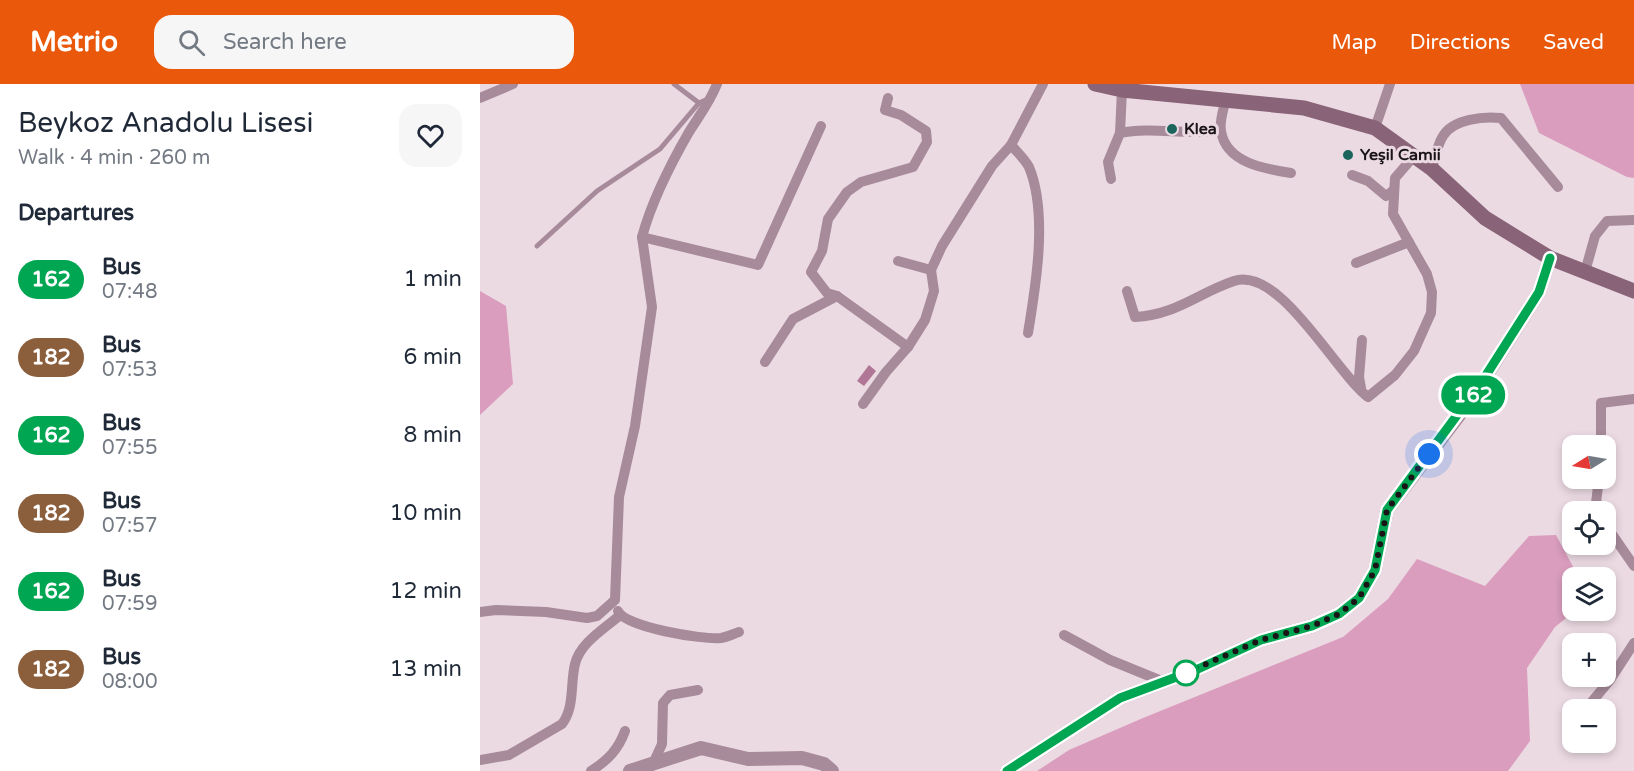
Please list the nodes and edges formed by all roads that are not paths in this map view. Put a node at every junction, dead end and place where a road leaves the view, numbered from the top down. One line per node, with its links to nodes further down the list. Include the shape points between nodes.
1 (674, 84): 12 (lane)
2 (717, 84): 9 (street)
3 (1043, 84): 17 (street)
4 (1095, 84): 7 (main road)
5 (1390, 84): 14 (street)
6 (506, 86): 8 (street)
7 (1122, 90): 11 (main road); 16 (street)
8 (480, 98)
9 (712, 98): 12 (lane); 26 (street, via 690,131 650,209)
10 (888, 98): 36 (street, via 885,110 918,123 926,131 927,142 913,167 861,182 828,219 822,251 811,272 827,293)
11 (1226, 98): 14 (main road, via 1304,108); 15 (street)
12 (699, 103): 28 (lane, via 660,149 597,191)
13 (821, 126): 26 (street, via 758,265)
14 (1376, 128): 18 (main road)
15 (1220, 130): 16 (street, via 1140,129); 20 (street, via 1226,144 1241,160)
16 (1119, 133): 22 (street, via 1108,162)
17 (1011, 145): 32 (street, via 992,166); 37 (street, via 1028,164 1034,182 1038,226)
18 (1414, 156): 19 (main road); 24 (street, via 1395,178)
19 (1432, 169): 23 (street, via 1443,135 1483,116 1501,118); 29 (main road, via 1485,218)
20 (1292, 173)
21 (1352, 175): 24 (street, via 1368,181 1386,196)
22 (1111, 179)
23 (1558, 187)
24 (1394, 190): 27 (street, via 1393,214)
25 (1634, 220): 33 (street, via 1607,221 1594,236)
26 (642, 237): 47 (street, via 652,307 635,426 619,497)
27 (1409, 242): 31 (street); 41 (street, via 1427,274 1432,292 1431,313 1414,351 1395,375 1368,397)
28 (537, 246)
29 (1550, 258): 33 (main road); 53 (street, via 1539,292 1472,398 1387,510 1375,570 1359,598 1339,614 1312,626 1261,640)
30 (898, 261): 32 (street)
31 (1356, 263)
32 (931, 270): 39 (street, via 934,291 925,320)
33 (1585, 272): 35 (main road)
34 (1127, 291): 41 (street, via 1136,317 1158,316 1235,280 1254,279 1278,296)
35 (1634, 291)
36 (837, 296): 39 (street); 40 (street, via 793,319)
37 (1028, 333)
38 (1362, 340): 41 (street)
39 (908, 347): 43 (street)
40 (765, 362)
41 (1361, 392)
42 (1634, 399): 44 (street, via 1601,403)
43 (863, 404)
44 (1601, 435)
45 (1616, 540): 46 (street)
46 (1634, 566)
47 (615, 600): 48 (street, via 597,616 587,618 546,612); 49 (street)
48 (480, 612)
49 (619, 616): 50 (street, via 668,632 720,638); 57 (street, via 580,653 575,663 568,717 562,724 509,755)
50 (739, 632)
51 (1064, 635): 53 (street, via 1110,660)
52 (1634, 643): 55 (street)
53 (1164, 682): 62 (street, via 1120,698)
54 (698, 690): 58 (street, via 670,695 663,703 662,744)
55 (1594, 699)
56 (625, 731): 59 (street, via 617,749)
57 (480, 760)
58 (652, 766): 60 (street); 61 (street, via 701,748 748,759 802,758 824,764)
59 (591, 771)
60 (630, 771)
61 (832, 771)
62 (1007, 771)

